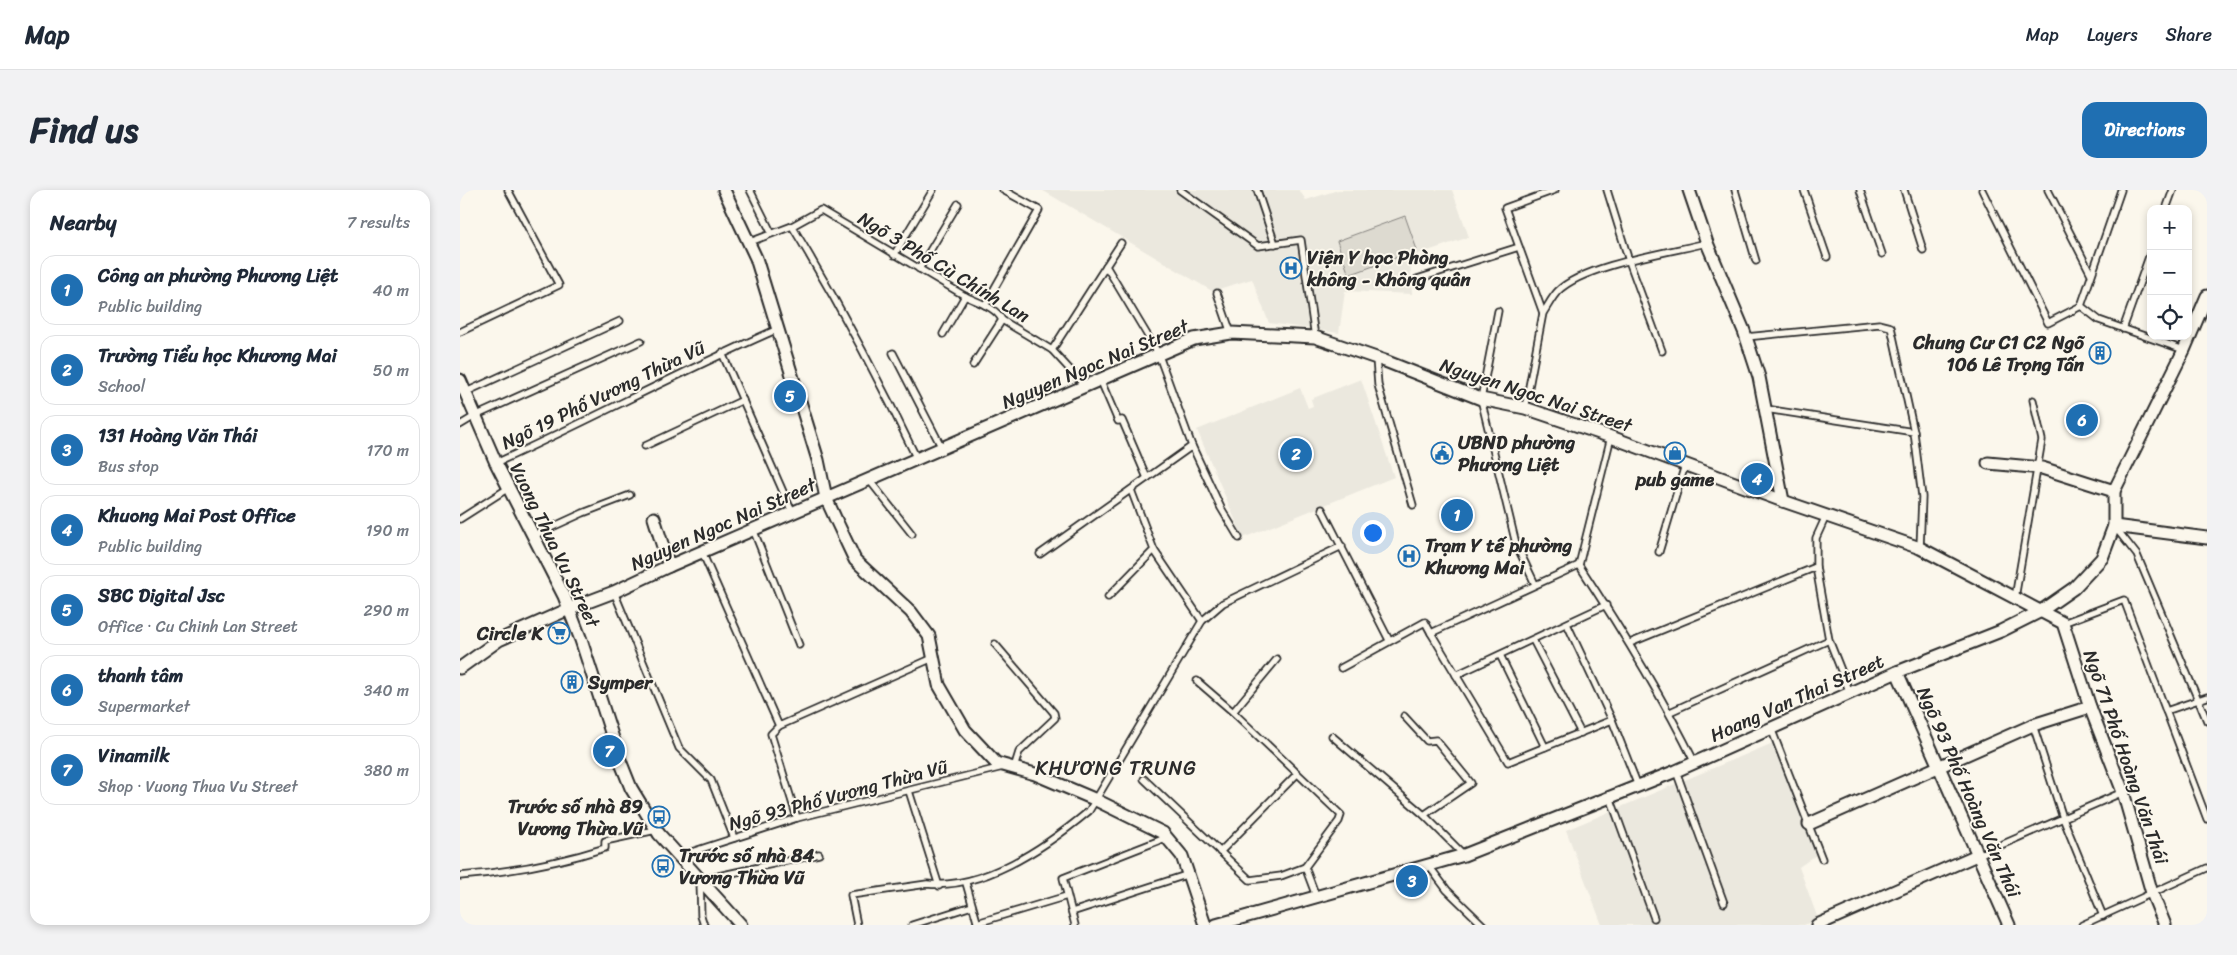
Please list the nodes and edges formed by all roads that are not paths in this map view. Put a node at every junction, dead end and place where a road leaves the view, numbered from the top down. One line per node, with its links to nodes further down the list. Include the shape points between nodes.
1 (508, 190): 50 (lane, via 559,285)
2 (724, 190): 23 (street)
3 (750, 190): 22 (lane)
4 (933, 190): 30 (lane)
5 (1003, 190): 42 (lane, via 1039,210)
6 (1180, 190): 26 (lane, via 1258,246)
7 (1257, 190): 26 (lane)
8 (1555, 190): 27 (lane, via 1505,208)
9 (1607, 190): 32 (lane)
10 (1689, 190): 25 (street)
11 (1735, 190): 33 (lane)
12 (1804, 190): 31 (lane)
13 (1860, 190): 29 (lane)
14 (1904, 190): 28 (lane)
15 (1982, 190): 43 (lane, via 2048,323)
16 (2048, 190): 37 (lane)
17 (2121, 190): 37 (lane)
18 (2172, 190): 20 (lane)
19 (958, 204): 36 (lane)
20 (2167, 205)
21 (792, 226): 22 (lane, Ngõ 3 Phố Cù Chính Lan); 30 (lane, Ngõ 3 Phố Cù Chính Lan, via 822,210); 80 (lane, via 875,371)
22 (771, 232): 23 (lane, Ngõ 3 Phố Cù Chính Lan)
23 (750, 242): 49 (street)
24 (1121, 243): 35 (lane)
25 (1707, 243): 32 (lane); 54 (street)
26 (1275, 244): 53 (lane, via 1301,240)
27 (1519, 247): 38 (lane); 45 (lane)
28 (1923, 250)
29 (1882, 254)
30 (894, 255): 36 (lane, Ngõ 3 Phố Cù Chính Lan)
31 (1826, 257)
32 (1629, 261): 45 (lane, via 1586,274 1562,287); 58 (lane)
33 (1756, 261)
34 (2147, 261): 48 (lane)
35 (1106, 266): 56 (lane); 61 (lane)
36 (919, 269): 40 (lane, Ngõ 3 Phố Cù Chính Lan)
37 (2092, 274): 43 (lane)
38 (1417, 280)
39 (1217, 293): 51 (lane)
40 (965, 296): 42 (lane, Ngõ 3 Phố Cù Chính Lan); 52 (lane)
41 (2207, 296): 57 (street, Hoang Van Thai Street)
42 (985, 305): 46 (lane, Ngõ 3 Phố Cù Chính Lan)
43 (2081, 306): 48 (lane, via 2099,320)
44 (1498, 311): 68 (lane)
45 (1543, 313): 71 (lane)
46 (1002, 320): 56 (lane, Ngõ 3 Phố Cù Chính Lan); 63 (lane)
47 (620, 321): 67 (lane)
48 (2123, 329): 57 (lane)
49 (778, 330): 60 (lane, Ngõ 19 Phố Vương Thừa Vũ); 91 (street, via 818,460)
50 (460, 332)
51 (1231, 333): 53 (street, Nguyen Ngoc Nai Street); 61 (street, Nguyen Ngoc Nai Street, via 1194,339)
52 (943, 334)
53 (1315, 337): 62 (street, Nguyen Ngoc Nai Street)
54 (1746, 337): 72 (street); 75 (lane, via 1879,324 1891,328)
55 (641, 341): 73 (lane)
56 (1052, 350): 66 (lane, Ngõ 3 Phố Cù Chính Lan)
57 (2184, 350): 89 (street, Hoang Van Thai Street)
58 (1662, 351)
59 (893, 352): 79 (lane)
60 (722, 353): 69 (lane); 81 (lane, Ngõ 19 Phố Vương Thừa Vũ)
61 (1158, 353): 64 (street, Nguyen Ngoc Nai Street); 78 (lane)
62 (1376, 358): 68 (street, Nguyen Ngoc Nai Street); 93 (lane, via 1378,384)
63 (973, 366)
64 (1099, 379): 66 (street, Nguyen Ngoc Nai Street); 85 (lane, via 1118,421 1122,420)
65 (460, 380): 67 (street, Vuong Thua Vu Street)
66 (1084, 386): 79 (street, Nguyen Ngoc Nai Street)
67 (466, 392): 73 (street, Vuong Thua Vu Street)
68 (1481, 399): 71 (street, Nguyen Ngoc Nai Street); 114 (lane, via 1516,544)
69 (743, 400): 77 (lane); 95 (lane)
70 (2033, 400): 84 (lane, via 2042,444)
71 (1525, 408): 76 (street, Nguyen Ngoc Nai Street)
72 (1766, 409): 75 (lane); 92 (street)
73 (475, 416): 74 (lane); 81 (street, Vuong Thua Vu Street)
74 (460, 425)
75 (1914, 432): 106 (lane, via 1922,497)
76 (1611, 437): 83 (street, Nguyen Ngoc Nai Street); 111 (lane)
77 (646, 446)
78 (1192, 446): 85 (lane); 103 (lane)
79 (942, 448): 80 (street, Nguyen Ngoc Nai Street)
80 (917, 459): 86 (street, Nguyen Ngoc Nai Street)
81 (496, 463): 87 (street, Vuong Thua Vu Street)
82 (1988, 463): 84 (street)
83 (1685, 465): 92 (street, Nguyen Ngoc Nai Street); 109 (lane)
84 (2038, 467): 89 (street); 117 (lane)
85 (1147, 478): 88 (lane)
86 (870, 480): 91 (street, Nguyen Ngoc Nai Street); 101 (lane)
87 (510, 487): 98 (lane); 102 (street, Vuong Thua Vu Street)
88 (1131, 490): 107 (lane); 110 (lane)
89 (2114, 491): 99 (street, Hoang Van Thai Street)
90 (630, 495): 102 (lane)
91 (826, 498): 95 (street, Nguyen Ngoc Nai Street); 132 (street, via 855,560 911,612 929,636)
92 (1783, 501): 96 (street, Nguyen Ngoc Nai Street)
93 (1413, 504)
94 (1322, 509): 105 (lane)
95 (792, 512): 100 (street, Nguyen Ngoc Nai Street)
96 (1826, 516): 106 (street, Nguyen Ngoc Nai Street); 113 (lane, via 1816,538)
97 (654, 518): 112 (street)
98 (460, 519)
99 (2114, 526): 104 (street); 120 (street, Hoang Van Thai Street, via 2102,558 2074,588); 141 (lane, via 2137,555)
100 (753, 529): 108 (street, Nguyen Ngoc Nai Street); 130 (lane)
101 (912, 534)
102 (535, 535): 119 (street, Vuong Thua Vu Street)
103 (1239, 538)
104 (2207, 538)
105 (1342, 546): 121 (lane, via 1223,603); 125 (lane)
106 (1920, 548): 117 (street, Nguyen Ngoc Nai Street)
107 (1154, 550): 116 (lane); 121 (lane)
108 (702, 552): 112 (street, Nguyen Ngoc Nai Street); 150 (lane)
109 (1658, 552)
110 (1040, 554)
111 (1579, 565): 114 (lane); 118 (lane)
112 (669, 566): 115 (street, Nguyen Ngoc Nai Street)
113 (1816, 567): 127 (lane); 128 (lane)
114 (1535, 584): 124 (lane)
115 (614, 592): 119 (street, Nguyen Ngoc Nai Street); 173 (lane, via 679,748 711,780)
116 (1108, 597)
117 (2015, 600): 120 (street, Nguyen Ngoc Nai Street)
118 (1606, 606): 123 (lane); 128 (lane)
119 (569, 609): 134 (street, Nguyen Ngoc Nai Street, via 499,640); 171 (street, Vuong Thua Vu Street, via 621,763 631,788)
120 (2042, 611): 122 (street); 136 (street, Hoang Van Thai Street, via 2001,631)
121 (1202, 620): 165 (lane)
122 (2062, 623): 142 (street, Ngõ 71 Phố Hoàng Văn Thái); 143 (lane, via 2124,600)
123 (1567, 624): 126 (lane); 147 (lane)
124 (1431, 633): 125 (lane, via 1425,622); 137 (lane)
125 (1389, 640): 135 (lane)
126 (1533, 640): 131 (lane); 152 (lane)
127 (1829, 640): 139 (lane); 145 (lane)
128 (1630, 643): 145 (lane)
129 (995, 644): 156 (lane, via 1055,718 1019,752)
130 (799, 645)
131 (1500, 655): 137 (lane); 154 (lane)
132 (934, 658): 150 (lane); 156 (street, via 939,685 966,730 996,764)
133 (1277, 659): 144 (lane)
134 (460, 668)
135 (1341, 668)
136 (1897, 672): 139 (street, Hoang Van Thai Street); 157 (street, Ngõ 93 Phố Hoàng Văn Thái)
137 (1456, 674): 154 (lane, via 1508,762)
138 (1197, 681): 144 (lane)
139 (1850, 693): 151 (street, Hoang Van Thai Street)
140 (2207, 697): 141 (lane)
141 (2198, 700): 143 (lane); 148 (lane)
142 (2090, 707): 149 (street); 163 (street, Ngõ 71 Phố Hoàng Văn Thái)
143 (2166, 711): 169 (lane)
144 (1233, 712): 159 (lane)
145 (1670, 712): 155 (lane)
146 (1404, 716): 166 (lane, via 1427,741 1436,740 1471,783)
147 (1612, 720): 152 (lane); 161 (lane)
148 (2207, 721)
149 (2033, 725): 157 (street); 168 (lane)
150 (779, 726): 167 (lane, via 771,734)
151 (1771, 728): 155 (street, Hoang Van Thai Street); 170 (lane)
152 (1581, 733): 154 (lane)
153 (1332, 736): 166 (lane)
154 (1545, 747)
155 (1695, 763): 158 (street, Hoang Van Thai Street)
156 (1010, 767): 162 (lane, Ngõ 93 Phố Vương Thừa Vũ); 165 (street)
157 (1938, 768): 170 (street); 177 (street, Ngõ 93 Phố Hoàng Văn Thái)
158 (1676, 771): 161 (street, Hoang Van Thai Street); 191 (lane)
159 (1297, 774): 174 (lane); 180 (lane, via 1341,815)
160 (1144, 779): 174 (lane)
161 (1638, 786): 164 (street, Hoang Van Thai Street)
162 (910, 791): 167 (lane, Ngõ 93 Phố Vương Thừa Vũ); 187 (lane)
163 (2123, 792): 168 (lane); 188 (street, Ngõ 71 Phố Hoàng Văn Thái)
164 (1610, 797): 176 (street, Hoang Van Thai Street); 195 (lane)
165 (1094, 799): 172 (street); 186 (lane, via 1089,811 1075,823 1026,857)
166 (1424, 815): 176 (lane)
167 (796, 818): 173 (lane, Ngõ 93 Phố Vương Thừa Vũ)
168 (2063, 818): 177 (lane); 194 (lane)
169 (2207, 819)
170 (1808, 824): 179 (lane)
171 (656, 830): 178 (street, Vuong Thua Vu Street); 184 (lane, via 605,841 604,848 583,855 502,872)
172 (1168, 837): 183 (street, via 1182,856); 189 (lane, via 1063,878)
173 (734, 838): 178 (lane, Ngõ 93 Phố Vương Thừa Vũ)
174 (1220, 852): 180 (lane, via 1250,880 1281,876)
175 (819, 854): 185 (lane)
176 (1464, 855): 181 (street, Hoang Van Thai Street)
177 (1977, 855): 205 (street); 206 (street, Ngõ 93 Phố Hoàng Văn Thái)
178 (677, 856): 185 (street, Vuong Thua Vu Street)
179 (1822, 859)
180 (1305, 866): 190 (lane)
181 (1429, 866): 190 (street, Hoang Van Thai Street); 204 (lane, via 1446,890)
182 (2207, 868): 188 (lane)
183 (1188, 874): 193 (lane); 202 (street)
184 (460, 876)
185 (700, 880): 197 (lane); 198 (street, Vuong Thua Vu Street)
186 (966, 883): 187 (lane); 192 (lane)
187 (939, 886): 199 (lane, via 927,884 851,895)
188 (2152, 893): 194 (lane); 208 (street, Ngõ 71 Phố Hoàng Văn Thái)
189 (1067, 896): 193 (lane); 196 (lane)
190 (1316, 896): 203 (street, Hoang Van Thai Street)
191 (1724, 903)
192 (972, 906): 196 (lane); 200 (lane)
193 (1072, 912): 201 (lane)
194 (2103, 916): 207 (lane)
195 (1654, 918)
196 (978, 924)
197 (704, 925)
198 (741, 925)
199 (857, 925)
200 (912, 925)
201 (1075, 925)
202 (1205, 925)
203 (1216, 925)
204 (1483, 925)
205 (1817, 925)
206 (2009, 925)
207 (2082, 925)
208 (2166, 925)

